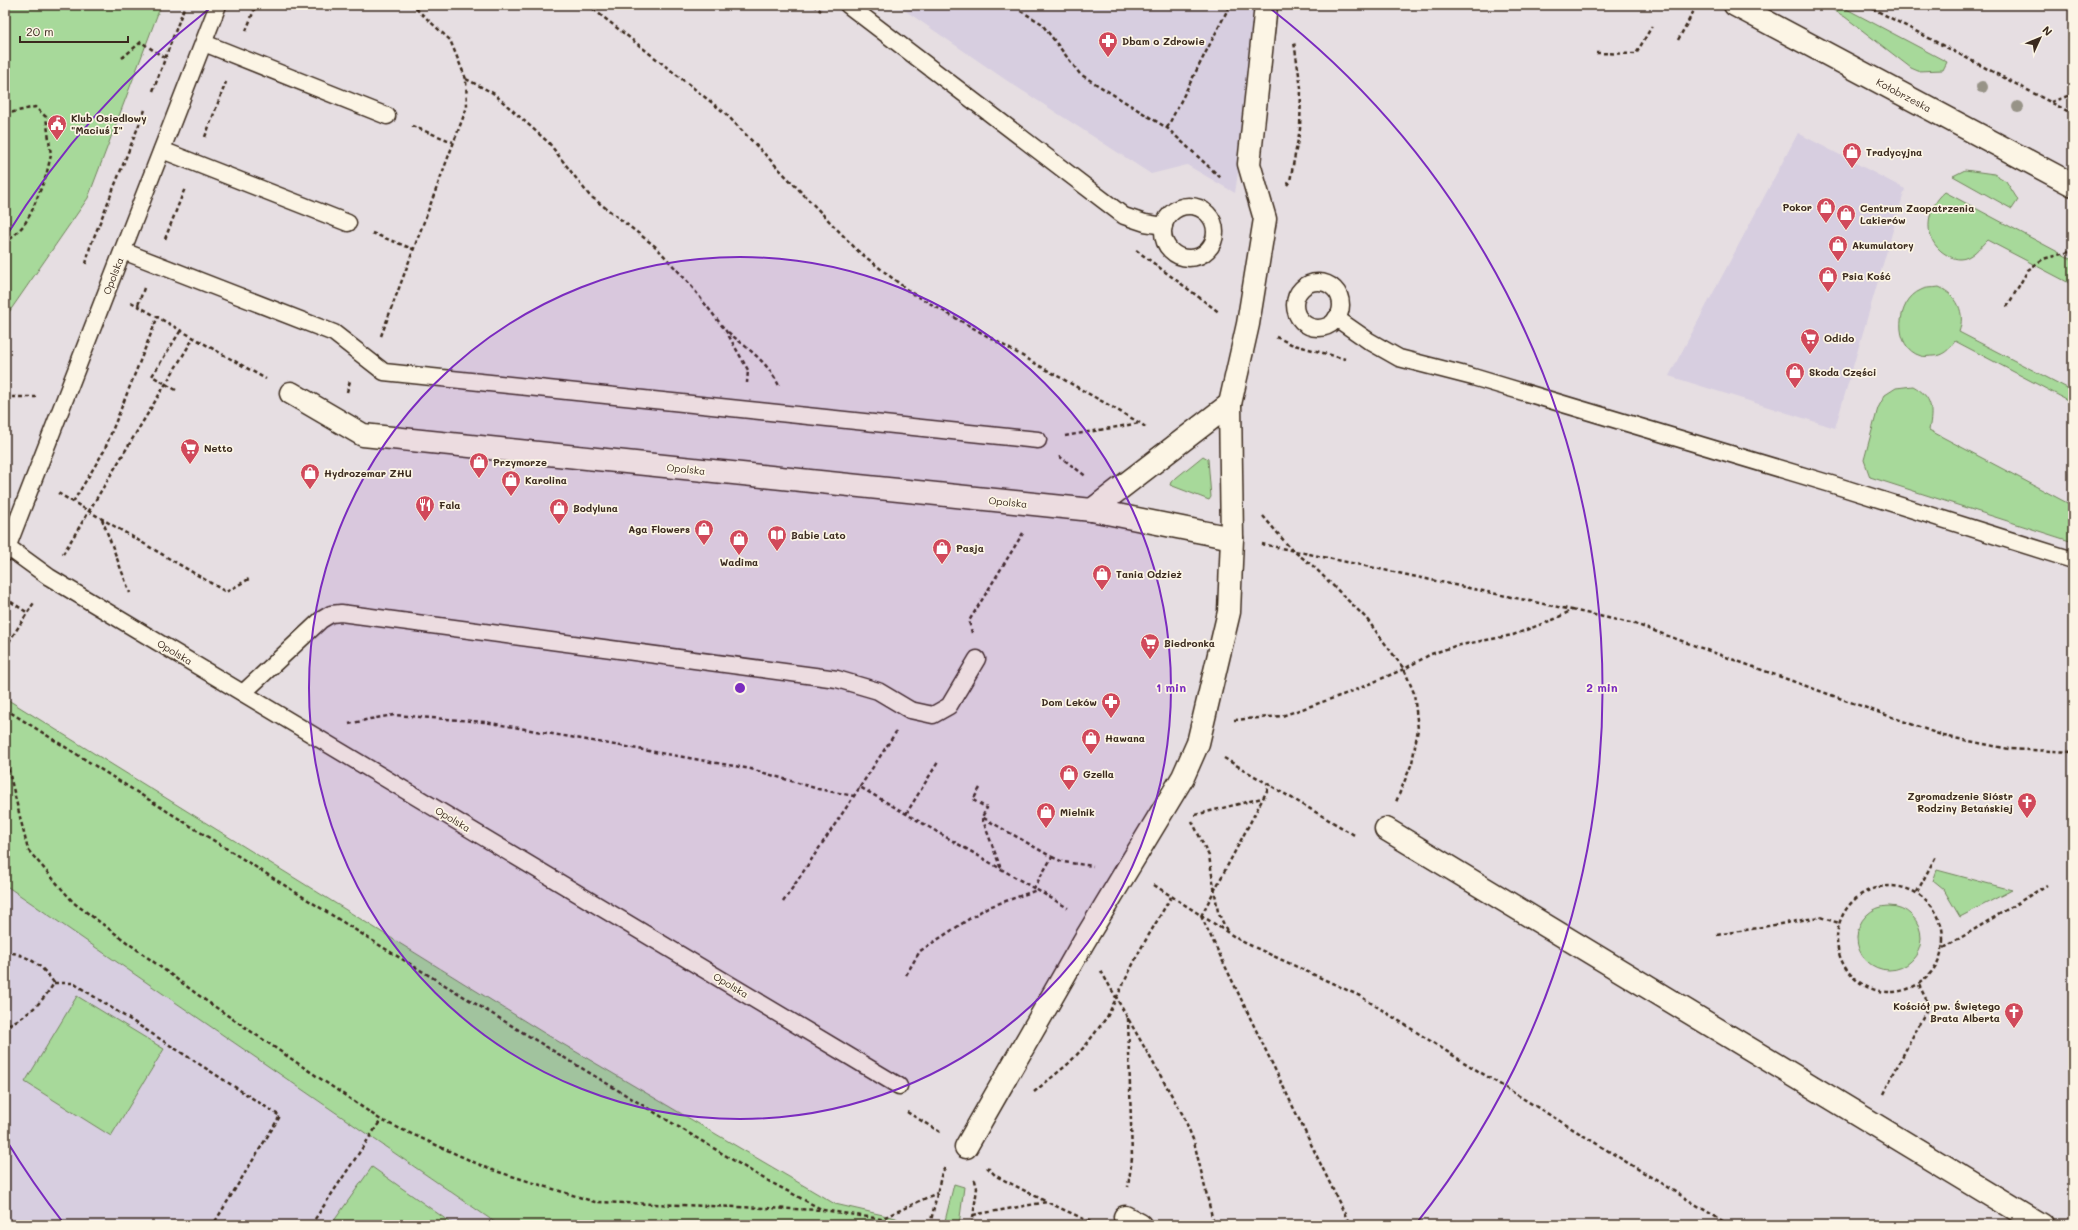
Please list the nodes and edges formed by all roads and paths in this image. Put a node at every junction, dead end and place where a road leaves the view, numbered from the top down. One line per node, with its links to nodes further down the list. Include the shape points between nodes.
1 (185, 5): 20 (path)
2 (218, 5): 16 (lane, Opolska)
3 (256, 5): 18 (path)
4 (412, 5): 21 (path, via 450,40)
5 (588, 5): 63 (path, via 725,113 858,251 910,292)
6 (848, 5): 37 (lane, via 1124,216)
7 (1022, 5): 29 (path, via 1019,10 1042,23 1080,74)
8 (1230, 5): 29 (path)
9 (1266, 5): 35 (street, via 1249,164)
10 (1697, 5): 15 (path)
11 (1735, 5): 34 (street, Kołobrzeska)
12 (1866, 5): 24 (path)
13 (1652, 26): 17 (path, via 1636,54)
14 (1293, 35): 35 (path, via 1301,88 1300,129 1290,181)
15 (1678, 40)
16 (204, 43): 18 (lane); 31 (lane, Opolska)
17 (1596, 53)
18 (236, 56): 28 (lane); 32 (path)
19 (122, 58): 20 (path, via 141,42)
20 (165, 58): 23 (path)
21 (466, 79): 30 (path, via 466,107); 49 (path, via 493,93 548,143 589,195 656,247)
22 (2073, 94): 24 (path)
23 (150, 98)
24 (2051, 102): 27 (path)
25 (147, 105): 40 (path)
26 (5, 114): 39 (path, via 35,107 46,117 51,155 46,176 31,213 24,225)
27 (2073, 114)
28 (387, 116): 30 (path)
29 (1167, 128): 33 (path)
30 (453, 142): 41 (path)
31 (162, 150): 32 (lane); 42 (lane, Opolska)
32 (194, 163): 36 (lane); 38 (path)
33 (1225, 182)
34 (2073, 184)
35 (1265, 219): 60 (street, via 1248,324)
36 (348, 223): 41 (path)
37 (1164, 226)
38 (164, 241)
39 (5, 245)
40 (90, 248)
41 (413, 249): 51 (path)
42 (123, 251): 61 (lane, via 334,333 384,372); 75 (lane, Opolska)
43 (2073, 251): 45 (path, via 2042,259 2028,270)
44 (146, 285): 46 (path, via 138,305)
45 (2007, 307)
46 (158, 316): 48 (path); 68 (path, via 104,451)
47 (1336, 318): 77 (lane, via 1399,358 1488,381)
48 (181, 330): 50 (path); 54 (path, via 152,376)
49 (726, 330): 61 (path, via 748,370); 62 (path, via 762,361 775,376)
50 (194, 337): 53 (path); 54 (path)
51 (380, 339)
52 (352, 374): 59 (path)
53 (268, 380)
54 (165, 383): 55 (path); 71 (path)
55 (176, 390)
56 (290, 393): 69 (street, Opolska, via 363,435)
57 (5, 397): 58 (path)
58 (39, 397)
59 (346, 397)
60 (1230, 404): 65 (street); 74 (street)
61 (745, 409): 62 (lane)
62 (791, 414): 64 (lane)
63 (1140, 423): 64 (path); 65 (path)
64 (1038, 440): 67 (path)
65 (1172, 448): 67 (street)
66 (56, 492): 68 (path)
67 (1111, 496): 70 (street)
68 (73, 502): 71 (path)
69 (1039, 505): 70 (street, Opolska); 83 (path, via 969,621)
70 (1092, 510): 74 (street, Opolska)
71 (88, 511): 73 (path)
72 (1261, 514): 76 (path)
73 (102, 519): 78 (path, via 226,592); 81 (path)
74 (1232, 538): 76 (path); 89 (street, via 1229,612)
75 (6, 548): 81 (lane, Opolska, via 49,577)
76 (1291, 549): 80 (path); 84 (path, via 1313,566 1366,618)
77 (2073, 560)
78 (249, 579)
79 (5, 598): 82 (path, via 28,613)
80 (1572, 610): 84 (path, via 1513,635 1455,646 1431,654); 90 (path, via 1635,624 1944,736 2009,749)
81 (145, 634): 85 (lane, Opolska)
82 (5, 648)
83 (977, 658): 87 (lane, via 949,706 932,715)
84 (1404, 669): 89 (path, via 1348,693 1282,716 1237,719); 100 (path, via 1414,693 1418,729 1412,763)
85 (243, 693): 87 (lane, via 321,620 332,614 350,613 837,679 878,691); 88 (lane, Opolska)
86 (5, 709): 136 (path, via 399,958 761,1177)
87 (910, 710): 94 (path)
88 (317, 738): 96 (path, via 329,730 370,719 394,716 485,722 751,769 818,789); 126 (lane, Opolska)
89 (1198, 743): 104 (street, via 1183,777)
90 (2073, 752)
91 (5, 756): 128 (path, via 28,850 74,903 205,1000)
92 (938, 762): 98 (path)
93 (1270, 785): 97 (path)
94 (860, 787): 96 (path); 98 (path)
95 (980, 788): 99 (path, via 973,800 987,808)
96 (854, 796): 112 (path)
97 (1263, 798): 107 (path); 107 (path, via 1189,816 1209,856)
98 (906, 814): 103 (path)
99 (982, 817): 102 (path); 103 (path)
100 (1386, 829): 129 (street)
101 (1936, 856): 109 (path)
102 (1052, 857): 104 (path, via 1077,865); 106 (path)
103 (1001, 869): 106 (path)
104 (1129, 869): 115 (street)
105 (2047, 885): 118 (path)
106 (1034, 888): 108 (path)
107 (1215, 888): 113 (path); 116 (path, via 1218,912)
108 (1037, 890): 115 (path); 120 (path, via 986,908 920,951)
109 (1917, 892): 114 (path, via 1886,885 1870,889 1857,897 1846,909); 118 (path, via 1929,902 1939,916)
110 (1172, 897): 123 (path)
111 (1178, 901): 113 (path)
112 (783, 902)
113 (1201, 916): 116 (path); 145 (path)
114 (1839, 923): 117 (path, via 1820,917); 122 (path, via 1837,941 1841,959 1851,975 1865,987 1883,992 1901,992)
115 (1090, 932): 123 (path); 130 (street)
116 (1228, 933): 146 (path, via 1360,996)
117 (1718, 935)
118 (1943, 948): 122 (path, via 1939,962)
119 (5, 952): 121 (path, via 36,962)
120 (906, 975)
121 (54, 983): 125 (path, via 46,996 32,1010 20,1020); 139 (path, via 73,983 280,1116)
122 (1919, 985): 129 (path, via 1929,1005)
123 (1115, 997): 124 (path); 127 (path, via 1106,1017 1086,1045 1068,1064)
124 (1128, 1018): 138 (path); 144 (path, via 1184,1118 1194,1142)
125 (5, 1026)
126 (899, 1086)
127 (1032, 1093)
128 (381, 1120): 136 (path, via 489,1169 595,1202); 140 (path)
129 (1868, 1120): 147 (street)
130 (966, 1147)
131 (942, 1172): 134 (path)
132 (996, 1176): 135 (path)
133 (977, 1188): 137 (path)
134 (937, 1193): 136 (path, via 882,1219); 141 (path)
135 (1046, 1202): 137 (path); 143 (path)
136 (823, 1210)
137 (973, 1215): 142 (path)
138 (1133, 1221)
139 (213, 1225)
140 (311, 1225)
141 (930, 1225)
142 (972, 1225)
143 (1098, 1225)
144 (1214, 1225)
145 (1350, 1225)
146 (1729, 1225)
147 (2041, 1225)

